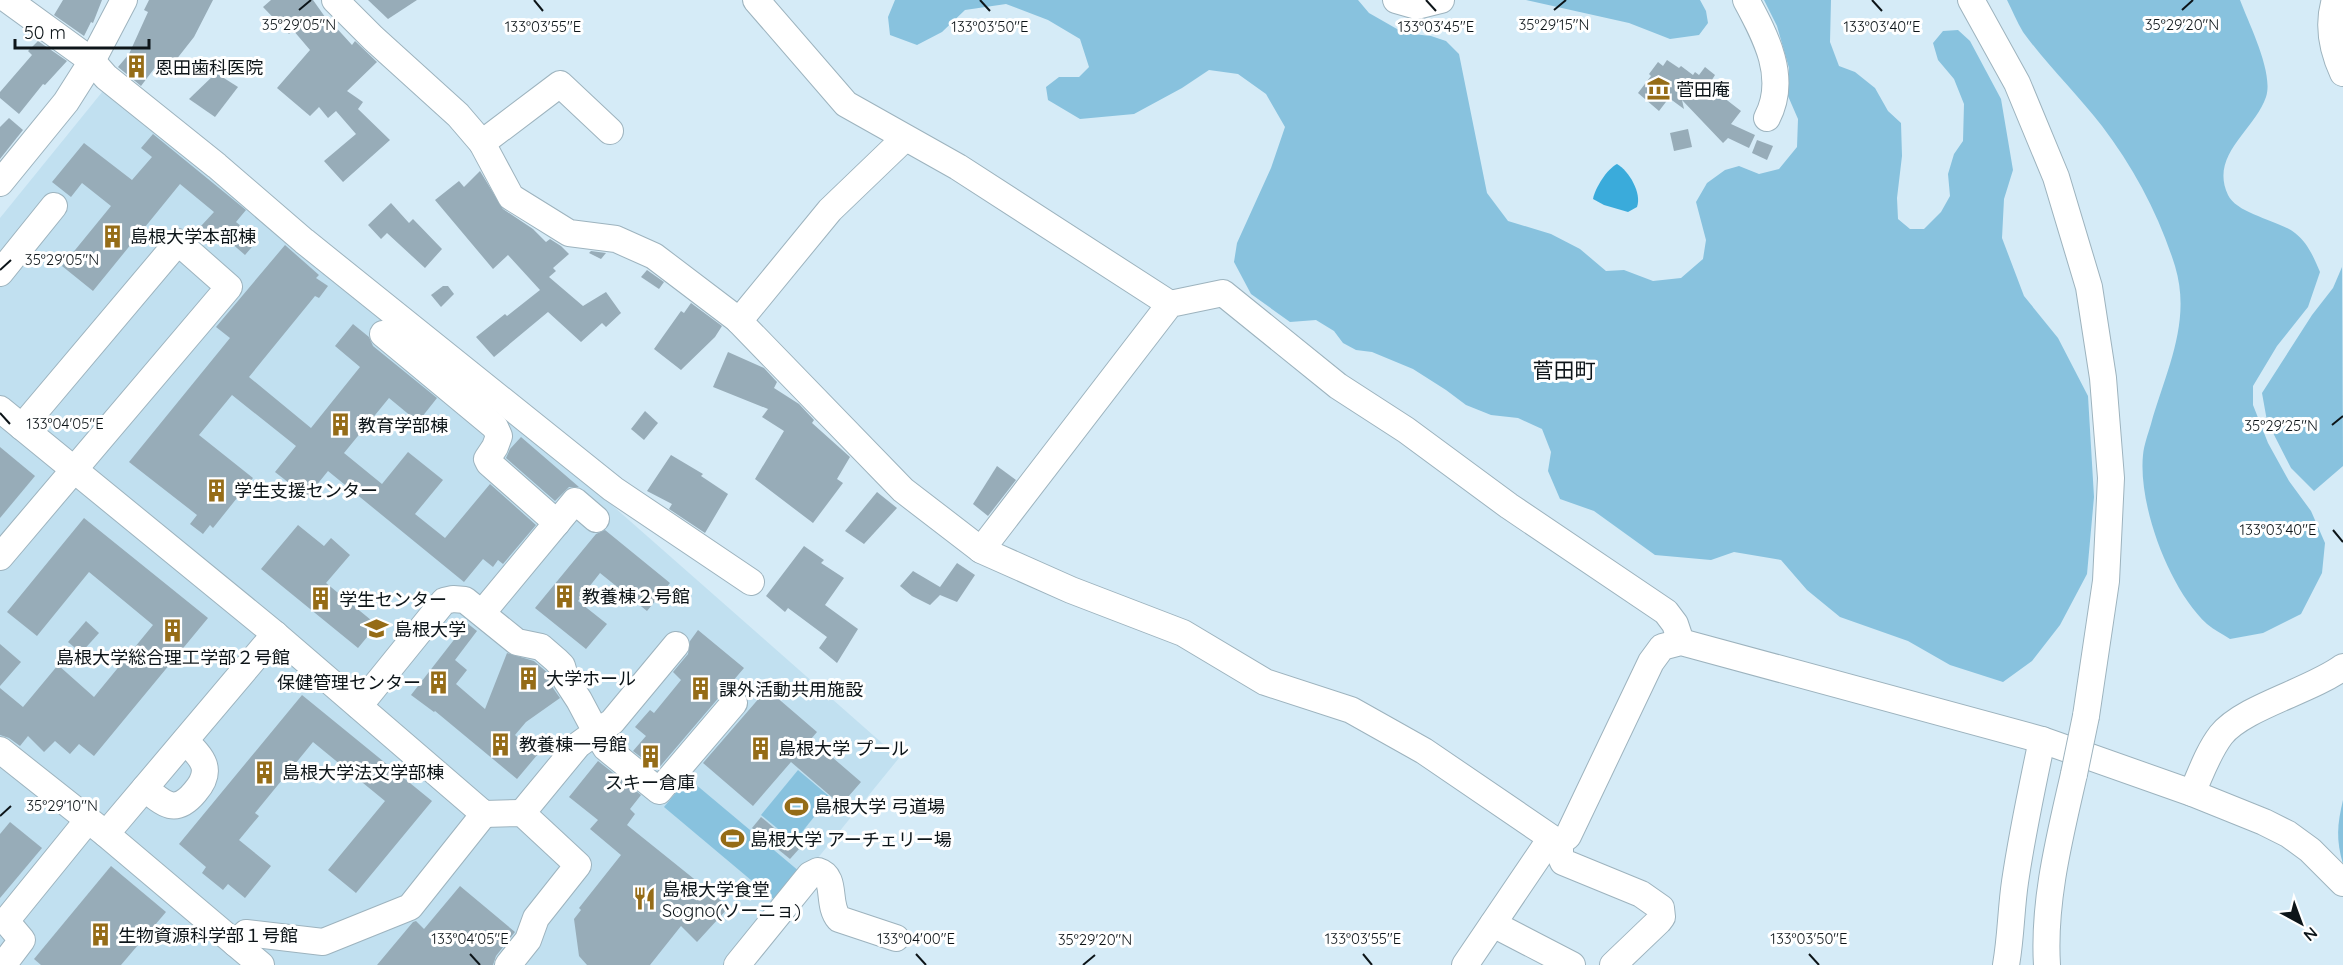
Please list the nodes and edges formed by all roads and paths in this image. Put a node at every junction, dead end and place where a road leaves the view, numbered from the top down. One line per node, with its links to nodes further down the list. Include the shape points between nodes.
1 (8, 0): 10 (street)
2 (123, 0): 10 (street)
3 (335, 0): 15 (street, via 458,115)
4 (756, 0): 14 (street, via 846,104)
5 (1396, 0): 6 (street, via 1418,6)
6 (1441, 0)
7 (1746, 0): 12 (street, via 1775,71 1774,104)
8 (1971, 0): 59 (street, bridge, via 2022,93 2056,177 2089,287 2103,378 2111,478 2106,581 2086,716 2054,868)
9 (2328, 5): 11 (street, via 2336,56)
10 (92, 61): 16 (street, via 66,102); 29 (street, via 106,77 304,242 613,489)
11 (2343, 73)
12 (1767, 118)
13 (610, 131): 15 (street, via 560,84)
14 (905, 138): 19 (street, via 958,167); 20 (street, via 830,210)
15 (482, 143): 20 (street, via 511,197 568,233 616,238 654,256)
16 (0, 183)
17 (54, 206): 18 (street)
18 (0, 273)
19 (1170, 304): 27 (street); 32 (street, via 1223,293 1338,386 1666,612)
20 (739, 321): 27 (street, via 903,490)
21 (382, 334): 26 (street, via 495,427 499,436 489,463)
22 (0, 409): 23 (street)
23 (22, 426): 24 (street); 24 (street, via 178,242 229,286)
24 (73, 468): 28 (street); 31 (street)
25 (596, 519): 26 (street, via 574,501)
26 (557, 523): 30 (street)
27 (981, 550): 46 (street, via 1183,633 1265,682 1352,710 1424,751)
28 (0, 557)
29 (751, 582)
30 (483, 612): 36 (street, via 465,600 444,602); 37 (street, via 517,642 541,647 562,666)
31 (275, 634): 36 (street); 39 (street)
32 (1681, 642): 38 (street); 46 (street, via 1662,647 1651,662 1568,836)
33 (676, 645): 37 (street, via 612,722)
34 (2343, 667): 42 (street, via 2232,724 2207,759)
35 (734, 703): 37 (street, via 659,791 606,748)
36 (358, 706): 44 (street)
37 (596, 732): 43 (street, via 578,745)
38 (2042, 740): 42 (street); 58 (street, via 2026,812)
39 (185, 741): 41 (street); 41 (street, via 200,756 205,769 203,782 192,796 174,806)
40 (0, 750): 45 (street)
41 (145, 788): 45 (street)
42 (2192, 793): 47 (street, via 2288,834)
43 (522, 813): 44 (street); 53 (street, via 578,865 536,918 528,940)
44 (484, 814): 50 (street, via 410,907 323,942 246,933)
45 (97, 827): 50 (street); 51 (street, via 6,921 22,940)
46 (1555, 840): 48 (street); 57 (street, via 1561,859 1568,865 1641,894 1661,908 1659,921)
47 (2343, 883)
48 (1493, 924): 55 (street); 56 (street)
49 (896, 938): 54 (street, via 839,919 833,912 829,879 818,870)
50 (236, 944): 52 (street)
51 (3, 965)
52 (261, 965)
53 (508, 965)
54 (737, 965)
55 (1465, 965)
56 (1572, 965)
57 (1613, 965)
58 (2006, 965)
59 (2047, 965)

